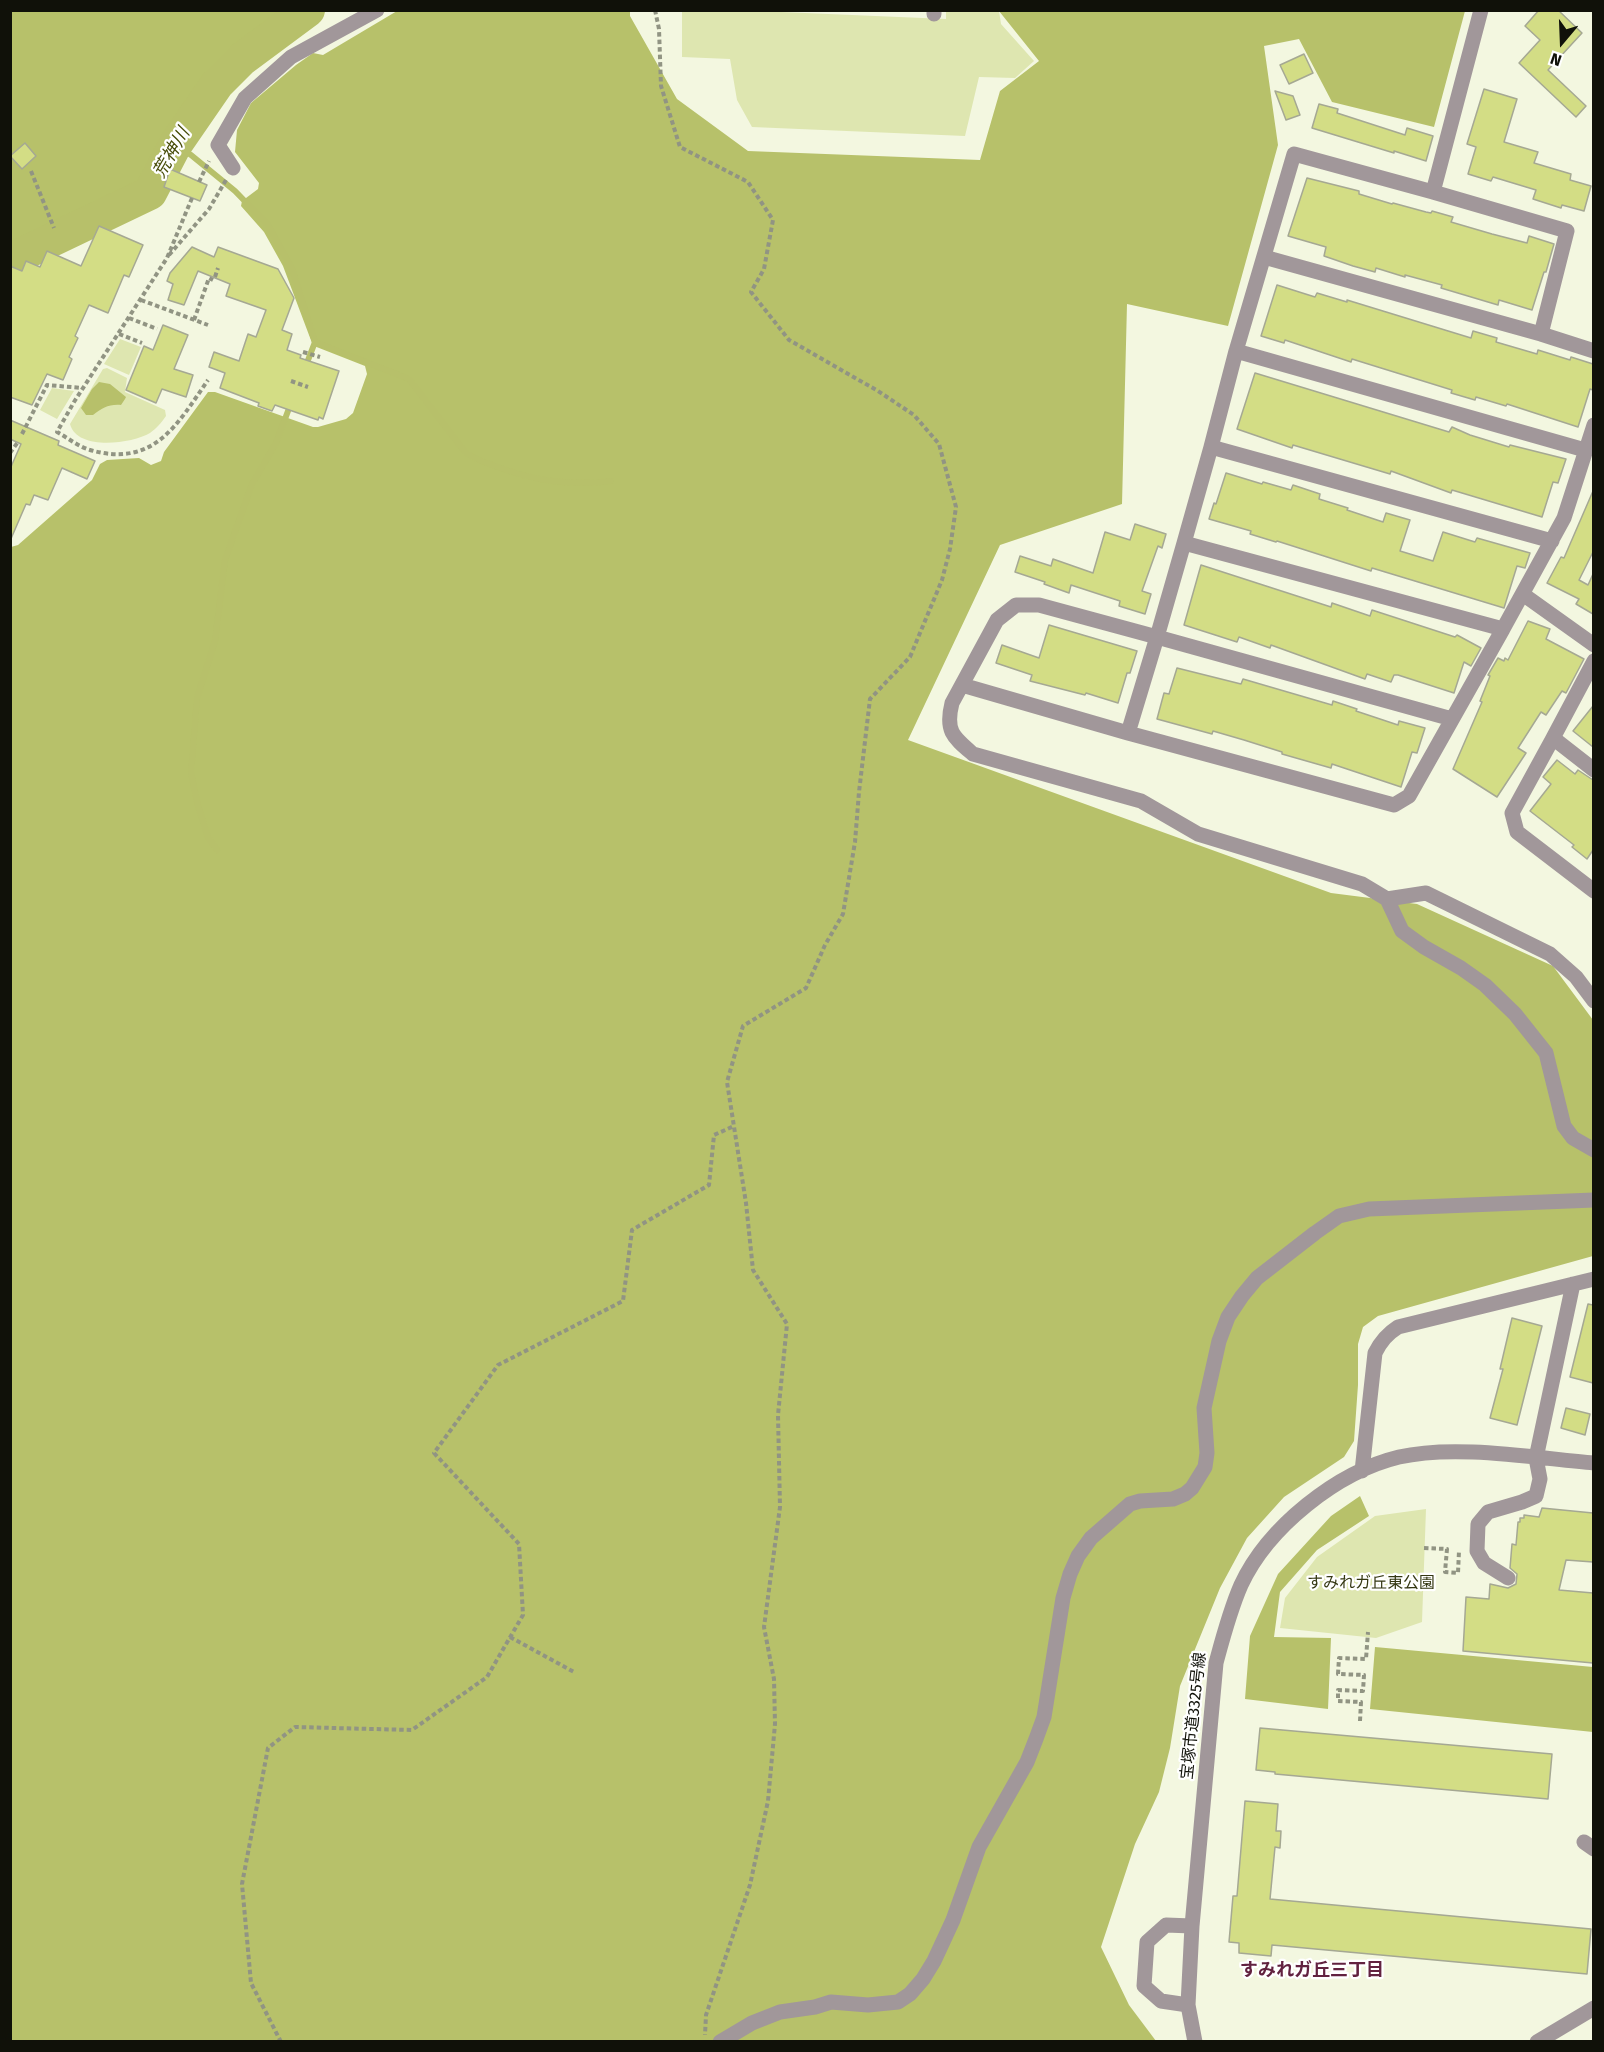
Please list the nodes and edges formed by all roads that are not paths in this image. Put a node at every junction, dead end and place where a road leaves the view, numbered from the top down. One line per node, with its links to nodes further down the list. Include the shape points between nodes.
1 (377, 10): 3 (street, via 291,57 245,98 218,145)
2 (1481, 10): 4 (street)
3 (232, 168)
4 (1433, 192): 5 (street, via 1294,154); 6 (street, via 1567,231)
5 (1264, 257): 6 (street); 7 (street)
6 (1541, 334): 8 (street)
7 (1236, 351): 10 (street); 11 (street)
8 (1593, 351)
9 (1593, 425): 11 (street)
10 (1211, 447): 12 (street); 13 (street)
11 (1585, 450): 12 (street, via 1564,518)
12 (1552, 541): 14 (street)
13 (1184, 543): 15 (street); 16 (street)
14 (1524, 595): 15 (street); 17 (street)
15 (1503, 629): 20 (street)
16 (1157, 637): 19 (street, via 1039,605 1016,605 997,620); 20 (street); 21 (street)
17 (1593, 645)
18 (1593, 661): 22 (street)
19 (962, 685): 21 (street); 25 (street, via 948,717 953,737 973,754 1141,801 1198,834 1362,884)
20 (1452, 719): 21 (street, via 1409,796 1394,805)
21 (1128, 733)
22 (1553, 738): 23 (street); 24 (street, via 1512,813 1517,832)
23 (1593, 770)
24 (1593, 891)
25 (1387, 899): 26 (street, via 1426,893 1550,954 1576,977); 27 (street, via 1402,931 1485,985 1515,1014 1546,1053 1564,1126 1573,1138)
26 (1593, 1001)
27 (1593, 1150)
28 (1593, 1200): 38 (street, via 1369,1209 1339,1216 1257,1278 1228,1317 1219,1341 1204,1408 1205,1467 1198,1480 1185,1494 1173,1499 1130,1504 1090,1538 1078,1556 1063,1598 1044,1717 1027,1762 979,1847 953,1920 923,1979 898,2002 831,2002 780,2012)
29 (1593, 1279): 30 (street)
30 (1573, 1284): 31 (street); 33 (street, via 1398,1328 1388,1334 1375,1353)
31 (1536, 1458): 32 (street, 宝塚市道3325号線); 33 (street, 宝塚市道3325号線, via 1431,1453 1398,1457); 34 (street, via 1540,1479 1536,1496 1488,1512 1478,1524 1477,1551 1484,1563)
32 (1593, 1463)
33 (1362, 1471): 35 (street, 宝塚市道3325号線, via 1325,1491 1278,1530 1242,1584 1216,1663)
34 (1508, 1578)
35 (1192, 1926): 36 (street, 宝塚市道3325号線); 36 (street, via 1166,1925 1147,1942 1144,1986 1161,2001)
36 (1188, 2005): 39 (street, 宝塚市道3325号線)
37 (1593, 2007): 40 (street)
38 (720, 2042)
39 (1195, 2042)
40 (1537, 2042)

